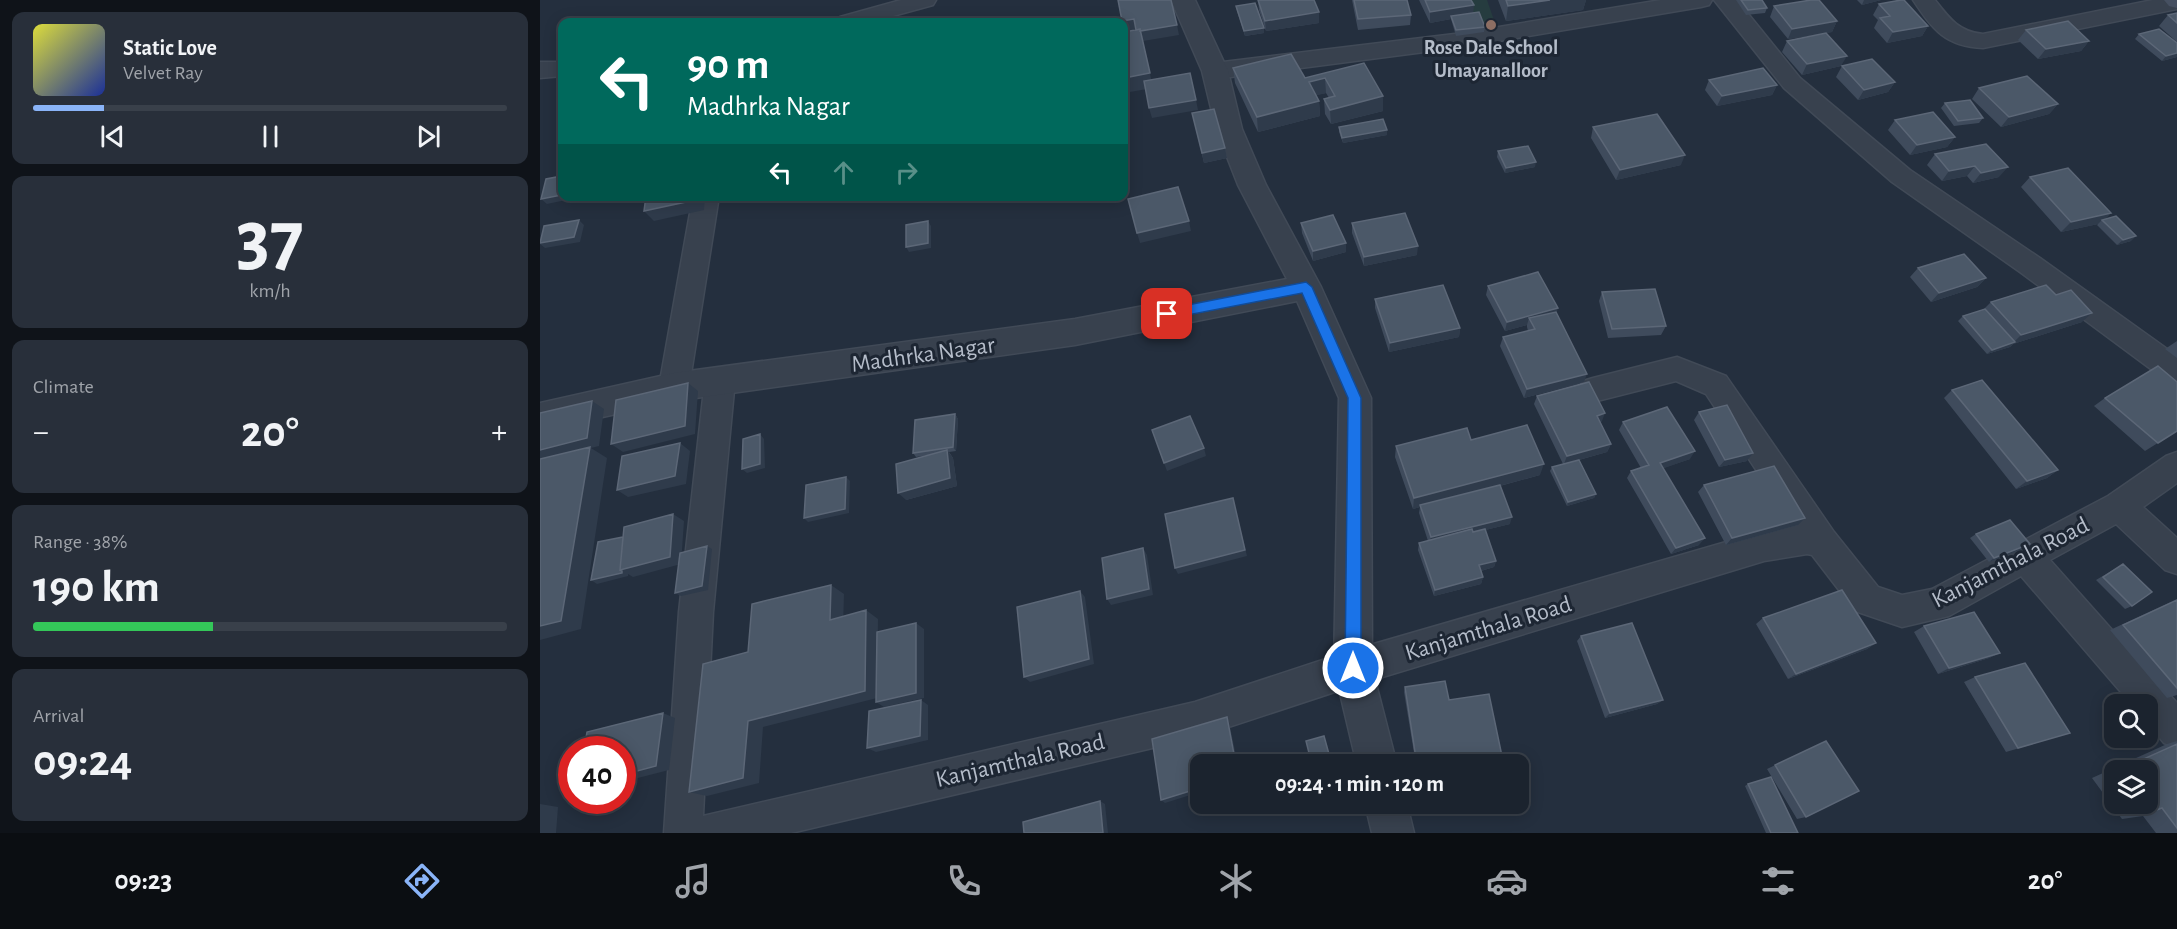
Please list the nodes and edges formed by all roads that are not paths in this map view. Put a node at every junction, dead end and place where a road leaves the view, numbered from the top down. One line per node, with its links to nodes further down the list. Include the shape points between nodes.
1 (925, 0): 7 (street)
2 (1183, 0): 10 (street)
3 (1701, 0): 10 (street, via 1463,40)
4 (1725, 0): 13 (street, via 1792,83 1900,176)
5 (1924, 0): 6 (street, via 1953,35 1967,41)
6 (2177, 1)
7 (862, 18)
8 (558, 69): 9 (street)
9 (540, 70)
10 (1215, 71): 12 (street, via 1229,129 1252,185)
11 (705, 201): 15 (street)
12 (1306, 287): 14 (street, Madhrka Nagar, via 1075,332); 23 (street, via 1354,398)
13 (2177, 372)
14 (720, 380): 15 (street, Madhrka Nagar); 27 (street, via 696,612)
15 (674, 387): 17 (street, Madhrka Nagar)
16 (1593, 390): 20 (street, via 1677,369 1716,385)
17 (540, 417)
18 (2177, 466): 19 (street, Kanjamthala Road)
19 (2119, 506): 21 (street, Kanjamthala Road); 22 (street)
20 (1822, 543): 21 (street, Kanjamthala Road, via 1867,600 1902,611 1937,604); 23 (street, Kanjamthala Road, via 1807,539 1764,546)
21 (2026, 556): 24 (street)
22 (2177, 559)
23 (1353, 668): 25 (street); 28 (street, Kanjamthala Road, via 1195,720)
24 (2177, 730)
25 (1374, 754)
26 (1389, 814): 29 (street)
27 (683, 833)
28 (709, 833)
29 (1394, 833)

